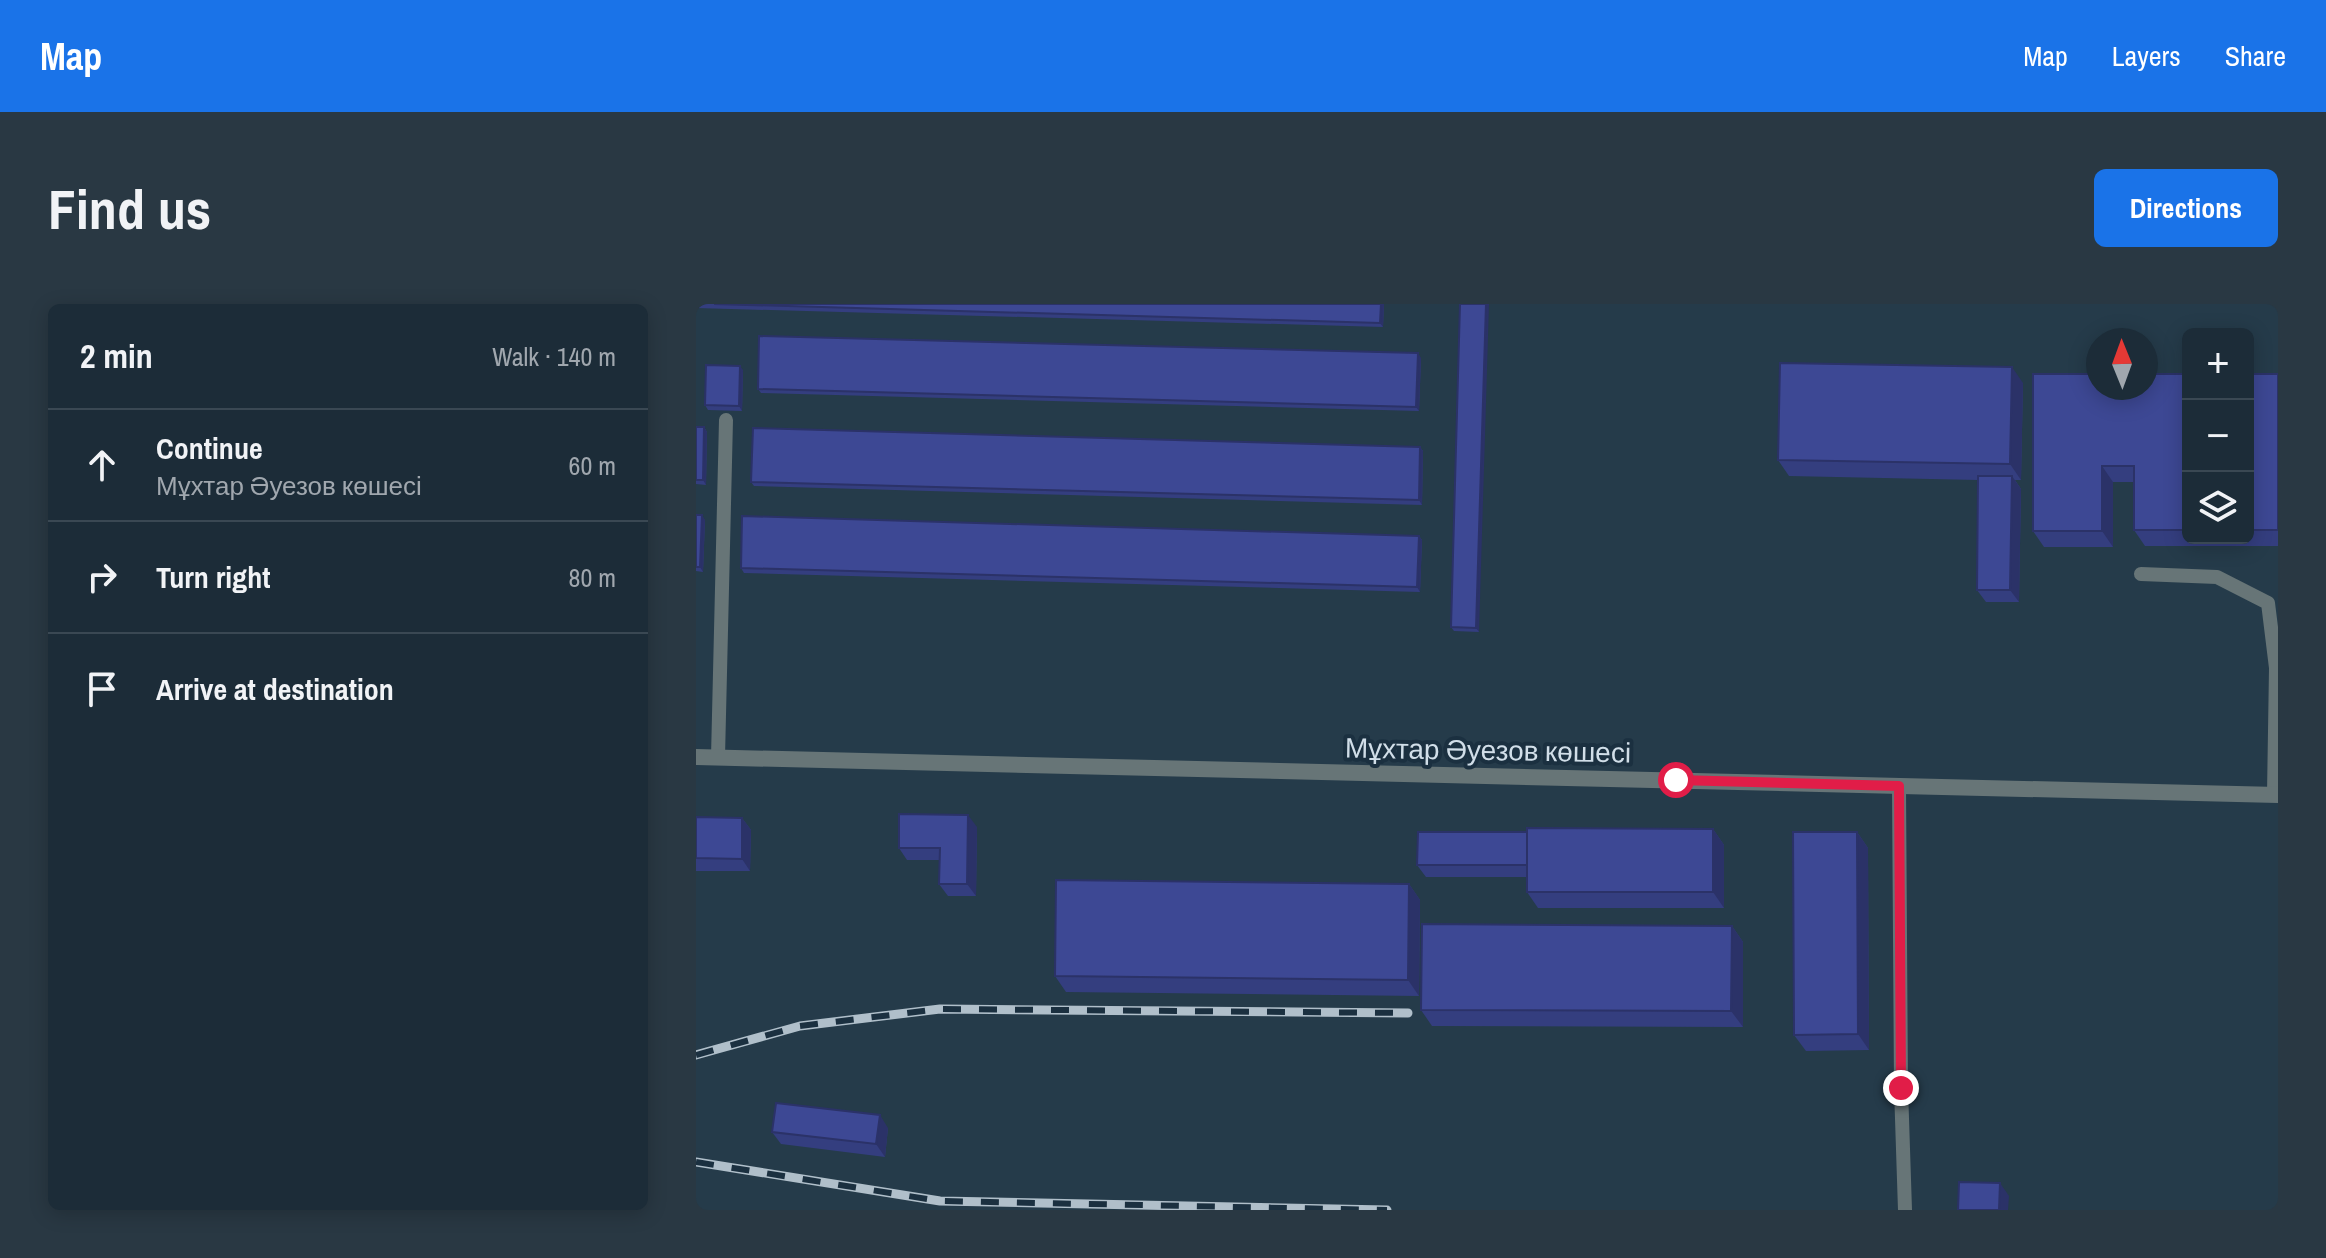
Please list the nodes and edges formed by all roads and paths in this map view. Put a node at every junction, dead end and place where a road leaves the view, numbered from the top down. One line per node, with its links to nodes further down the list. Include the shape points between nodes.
1 (726, 420): 4 (lane)
2 (2141, 574): 6 (lane, via 2217,577 2268,603 2276,668)
3 (696, 757): 4 (street, Мұхтар Әуезов көшесі)
4 (718, 757): 5 (street, Мұхтар Әуезов көшесі)
5 (1899, 786): 6 (street, Мұхтар Әуезов көшесі); 7 (lane)
6 (2276, 794)
7 (1905, 1210)

